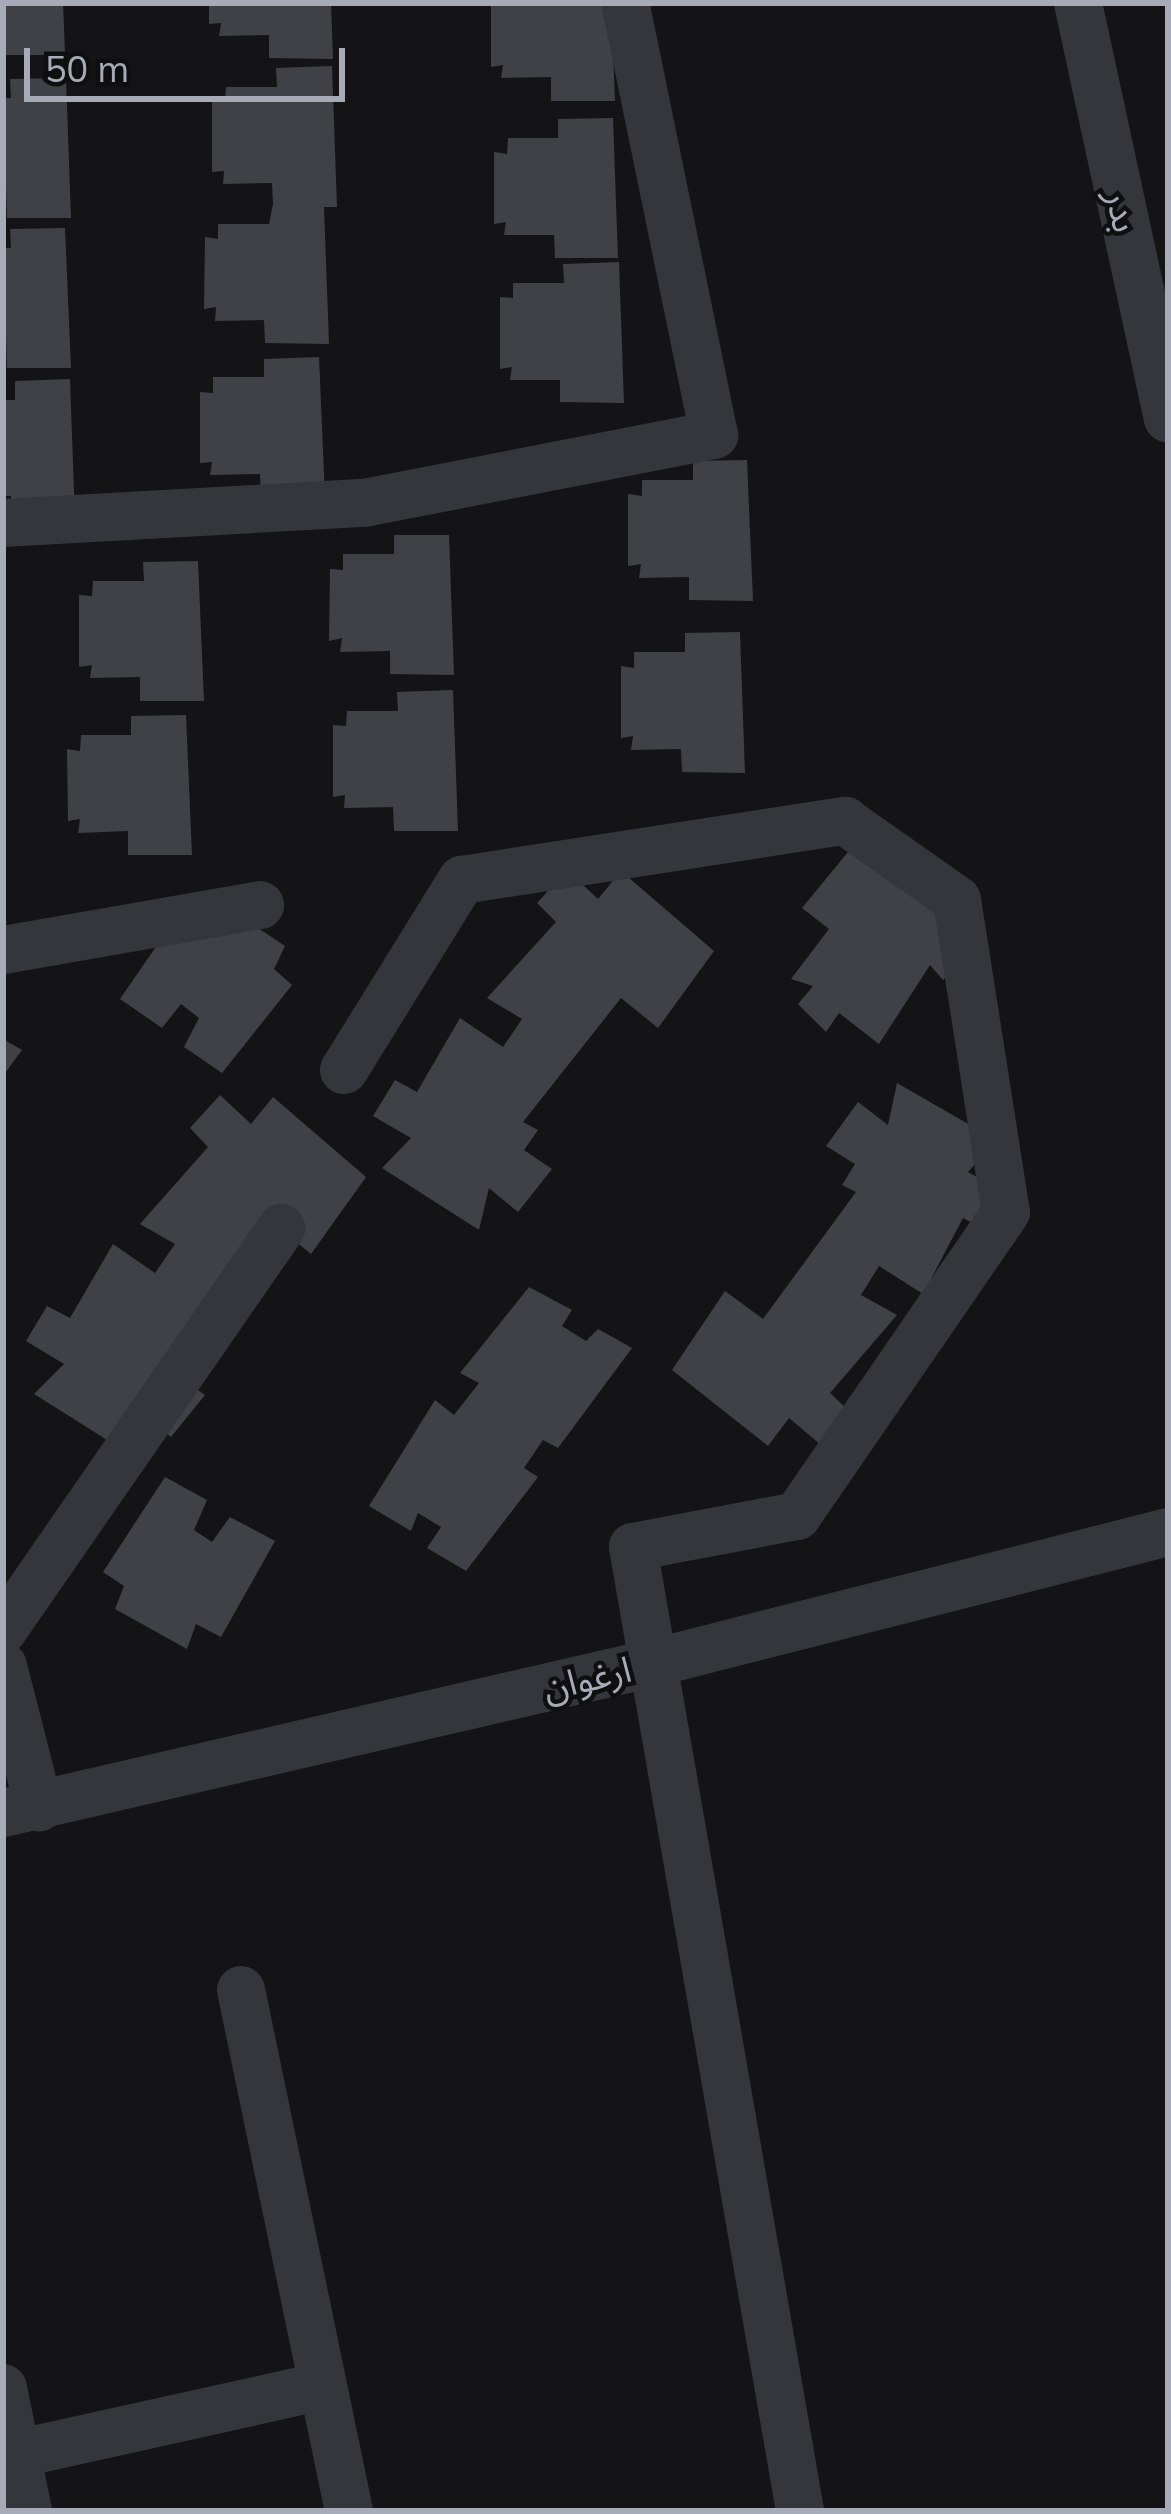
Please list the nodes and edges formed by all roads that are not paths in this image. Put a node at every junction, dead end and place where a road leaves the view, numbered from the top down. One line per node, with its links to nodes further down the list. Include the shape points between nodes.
1 (625, 3): 5 (street, via 714,435 364,503)
2 (1078, 3): 3 (street, بدر)
3 (1157, 316): 4 (street, بدر)
4 (1168, 418)
5 (3, 523)
6 (260, 904): 7 (street)
7 (3, 950)
8 (344, 1070): 12 (street, via 462,880 845,821 957,900 1006,1212 796,1516 633,1547)
9 (281, 1228): 11 (street)
10 (1168, 1532): 12 (street, ارغوان)
11 (3, 1630)
12 (657, 1662): 14 (street, ارغوان); 21 (street)
13 (3, 1666): 14 (street)
14 (21, 1810)
15 (242, 1990): 16 (street)
16 (323, 2386): 18 (street); 20 (street)
17 (3, 2388): 18 (street)
18 (16, 2454): 19 (street)
19 (28, 2511)
20 (349, 2511)
21 (800, 2511)

